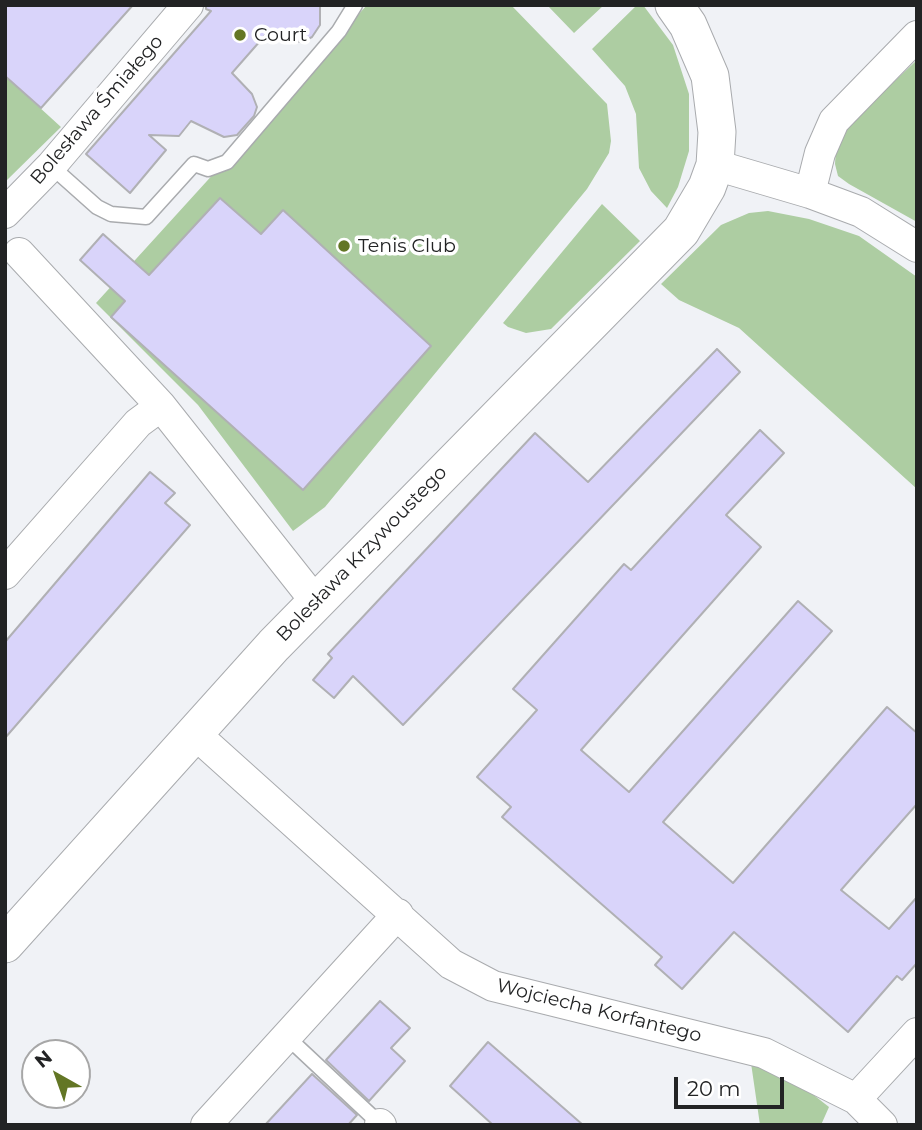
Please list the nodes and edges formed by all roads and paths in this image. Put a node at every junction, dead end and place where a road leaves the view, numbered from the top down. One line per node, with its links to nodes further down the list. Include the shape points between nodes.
1 (188, 5): 6 (street, Bolesława Śmiałego)
2 (355, 5): 6 (lane, via 339,31 227,162 208,169 194,164 146,217 111,215)
3 (674, 5): 5 (street, via 710,76 717,132)
4 (917, 36): 7 (street, via 834,121)
5 (715, 165): 7 (street); 13 (street, Bolesława Krzywoustego, via 681,231)
6 (51, 166): 8 (street, Bolesława Śmiałego)
7 (810, 193): 9 (street, via 861,212)
8 (5, 213)
9 (917, 247)
10 (10, 253): 11 (street)
11 (161, 405): 12 (street, via 138,423); 13 (street)
12 (5, 574)
13 (316, 602): 14 (street, Bolesława Krzywoustego)
14 (193, 732): 15 (street, Wojciecha Korfantego); 16 (street, Bolesława Krzywoustego)
15 (398, 914): 18 (street); 19 (street, Wojciecha Korfantego, via 451,964 494,986 764,1053)
16 (5, 944)
17 (917, 1032): 19 (street)
18 (286, 1036): 20 (lane); 21 (street)
19 (856, 1099): 22 (street, Wojciecha Korfantego)
20 (380, 1124)
21 (206, 1125)
22 (882, 1125)

